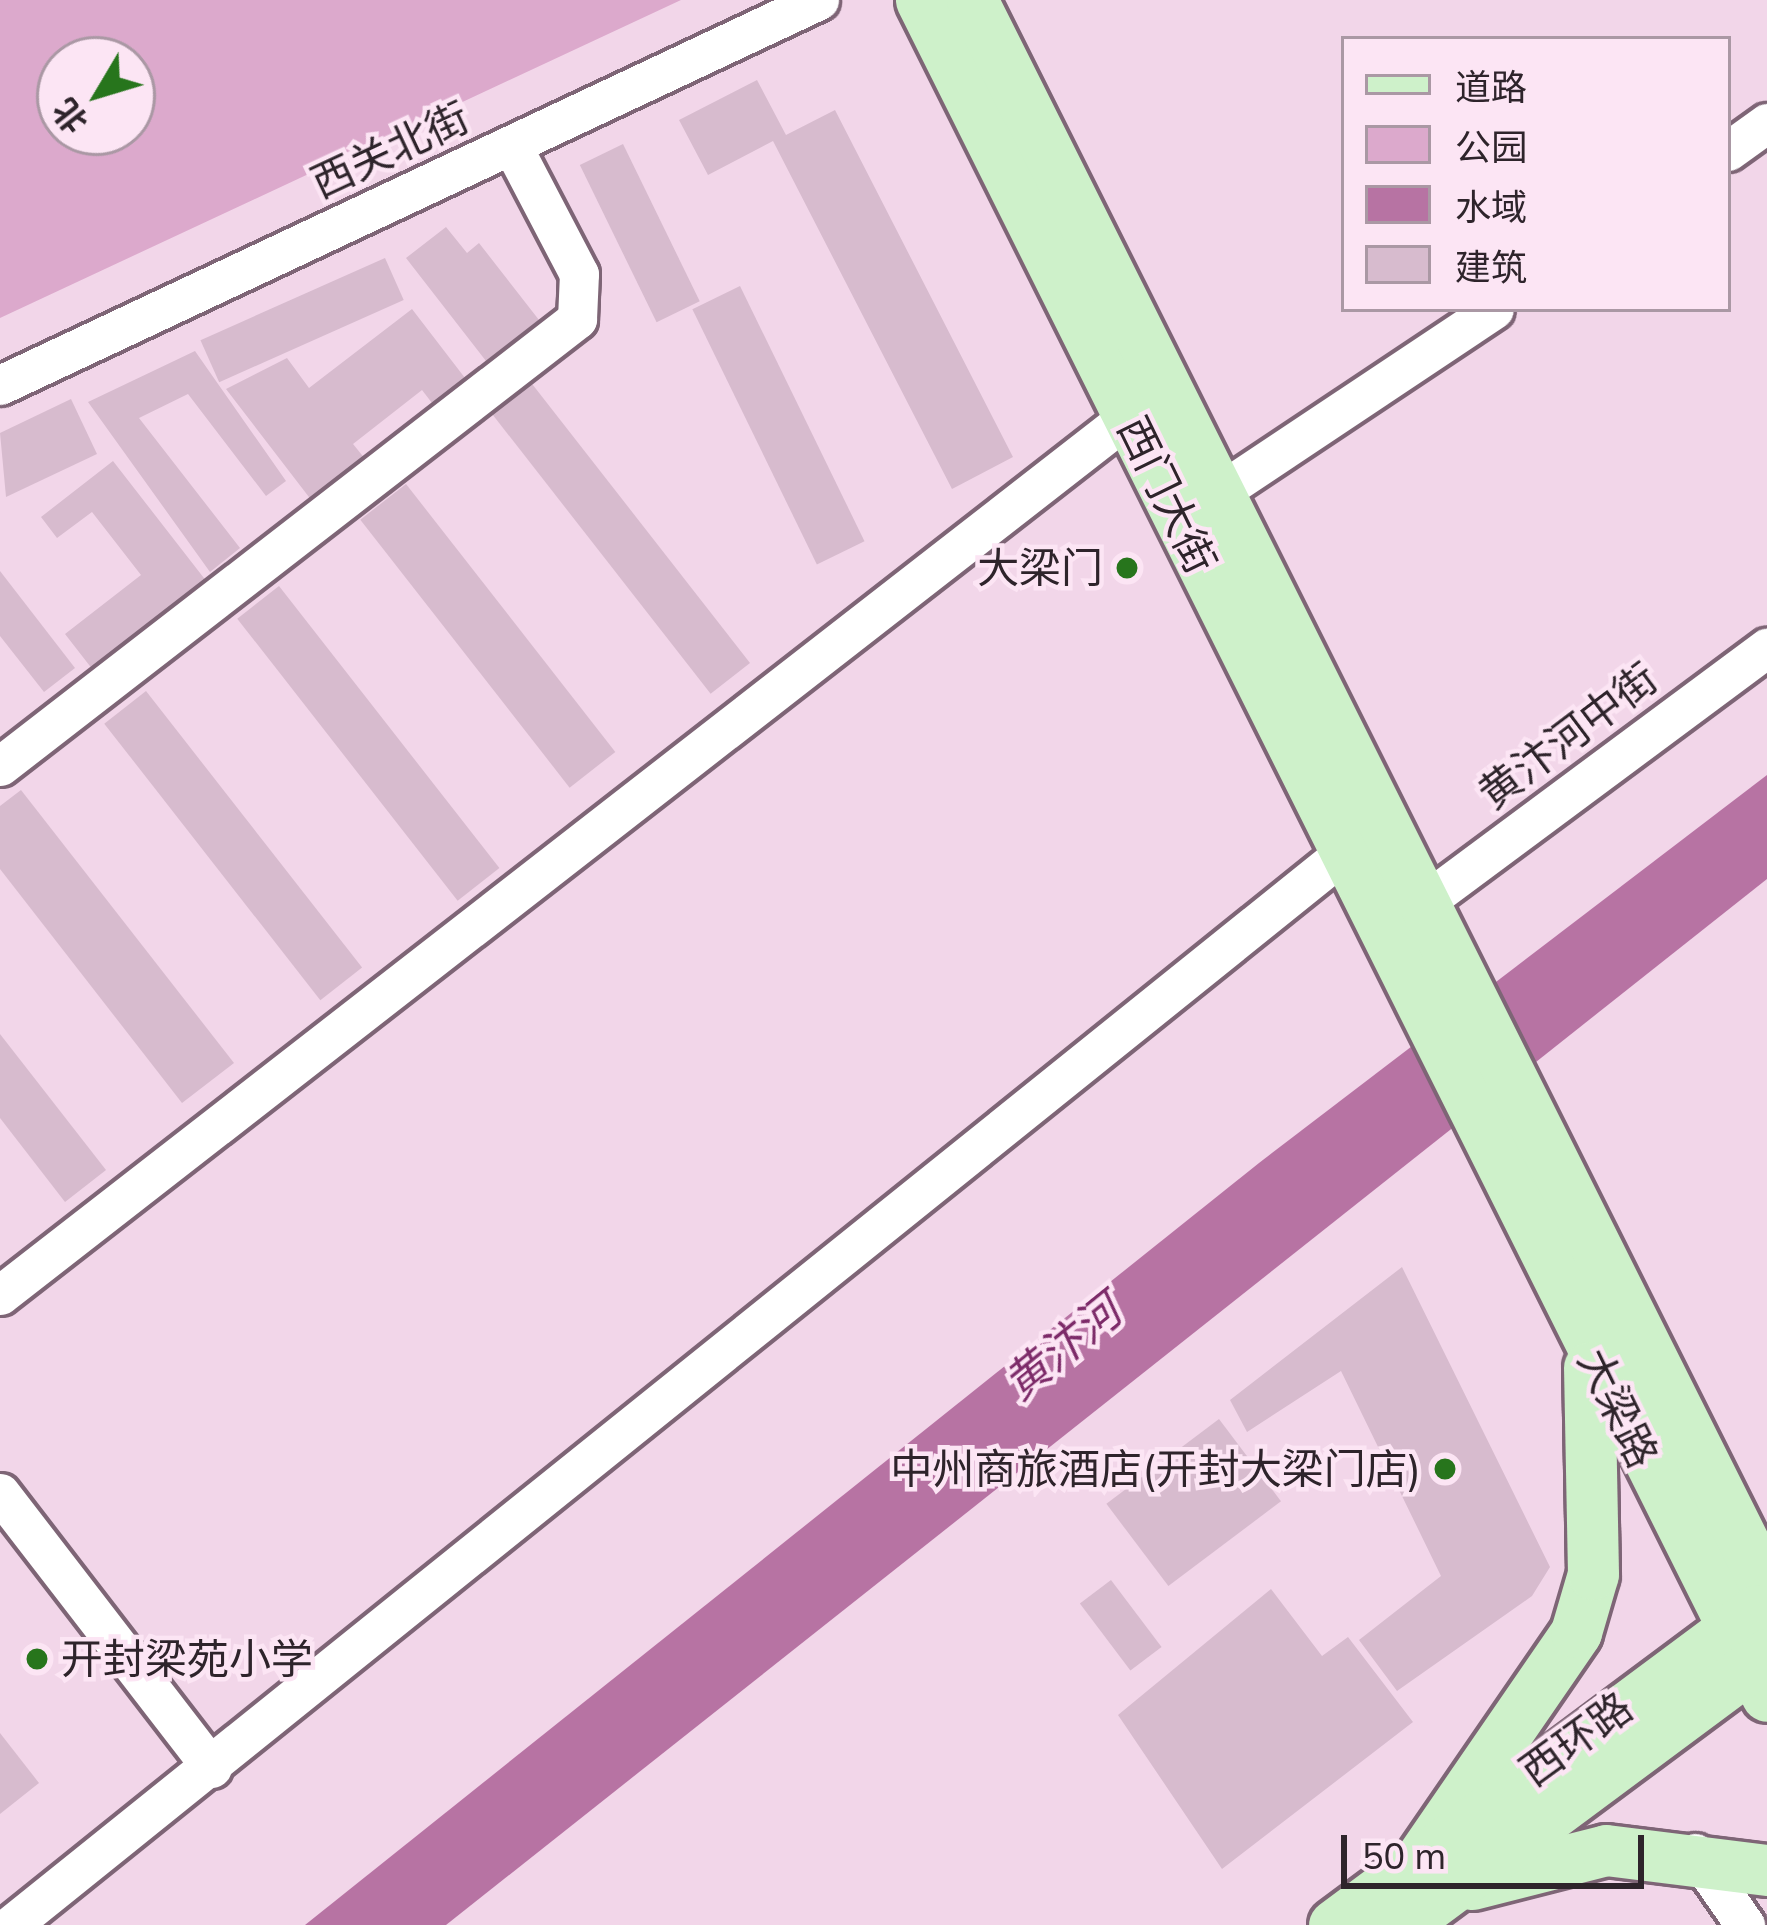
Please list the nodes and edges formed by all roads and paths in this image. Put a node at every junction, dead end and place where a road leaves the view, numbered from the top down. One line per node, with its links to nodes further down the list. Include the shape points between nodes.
1 (819, 0): 5 (street, 西关北街)
2 (921, 0): 9 (main road, 西门大街)
3 (972, 0): 10 (main road, 西门大街)
4 (1767, 123): 6 (street)
5 (512, 146): 8 (street, 西关北街); 12 (street, via 579,274 577,319)
6 (1731, 149)
7 (1490, 312): 10 (street)
8 (0, 385)
9 (1128, 417): 13 (main road, 西门大街); 17 (street)
10 (1220, 492): 14 (main road, 西门大街)
11 (1767, 648): 14 (street, 黄汴河中街)
12 (0, 766)
13 (1345, 852): 16 (main road, 西门大街); 22 (street)
14 (1426, 901): 15 (main road, 西门大街)
15 (1458, 965): 20 (main road, 大梁路)
16 (1413, 990): 18 (main road, 大梁路)
17 (0, 1295)
18 (1589, 1348): 21 (main road, 大梁路); 25 (main road, via 1593,1574 1576,1632)
19 (0, 1492): 22 (street)
20 (1767, 1588)
21 (1756, 1649): 25 (main road, 西环路)
22 (212, 1768): 26 (street)
23 (1695, 1853): 24 (main road); 25 (main road, via 1606,1850); 29 (street)
24 (1767, 1870)
25 (1433, 1874): 27 (main road, 西环路); 28 (main road, 西环路)
26 (11, 1925)
27 (1334, 1925)
28 (1402, 1925)
29 (1745, 1925)

